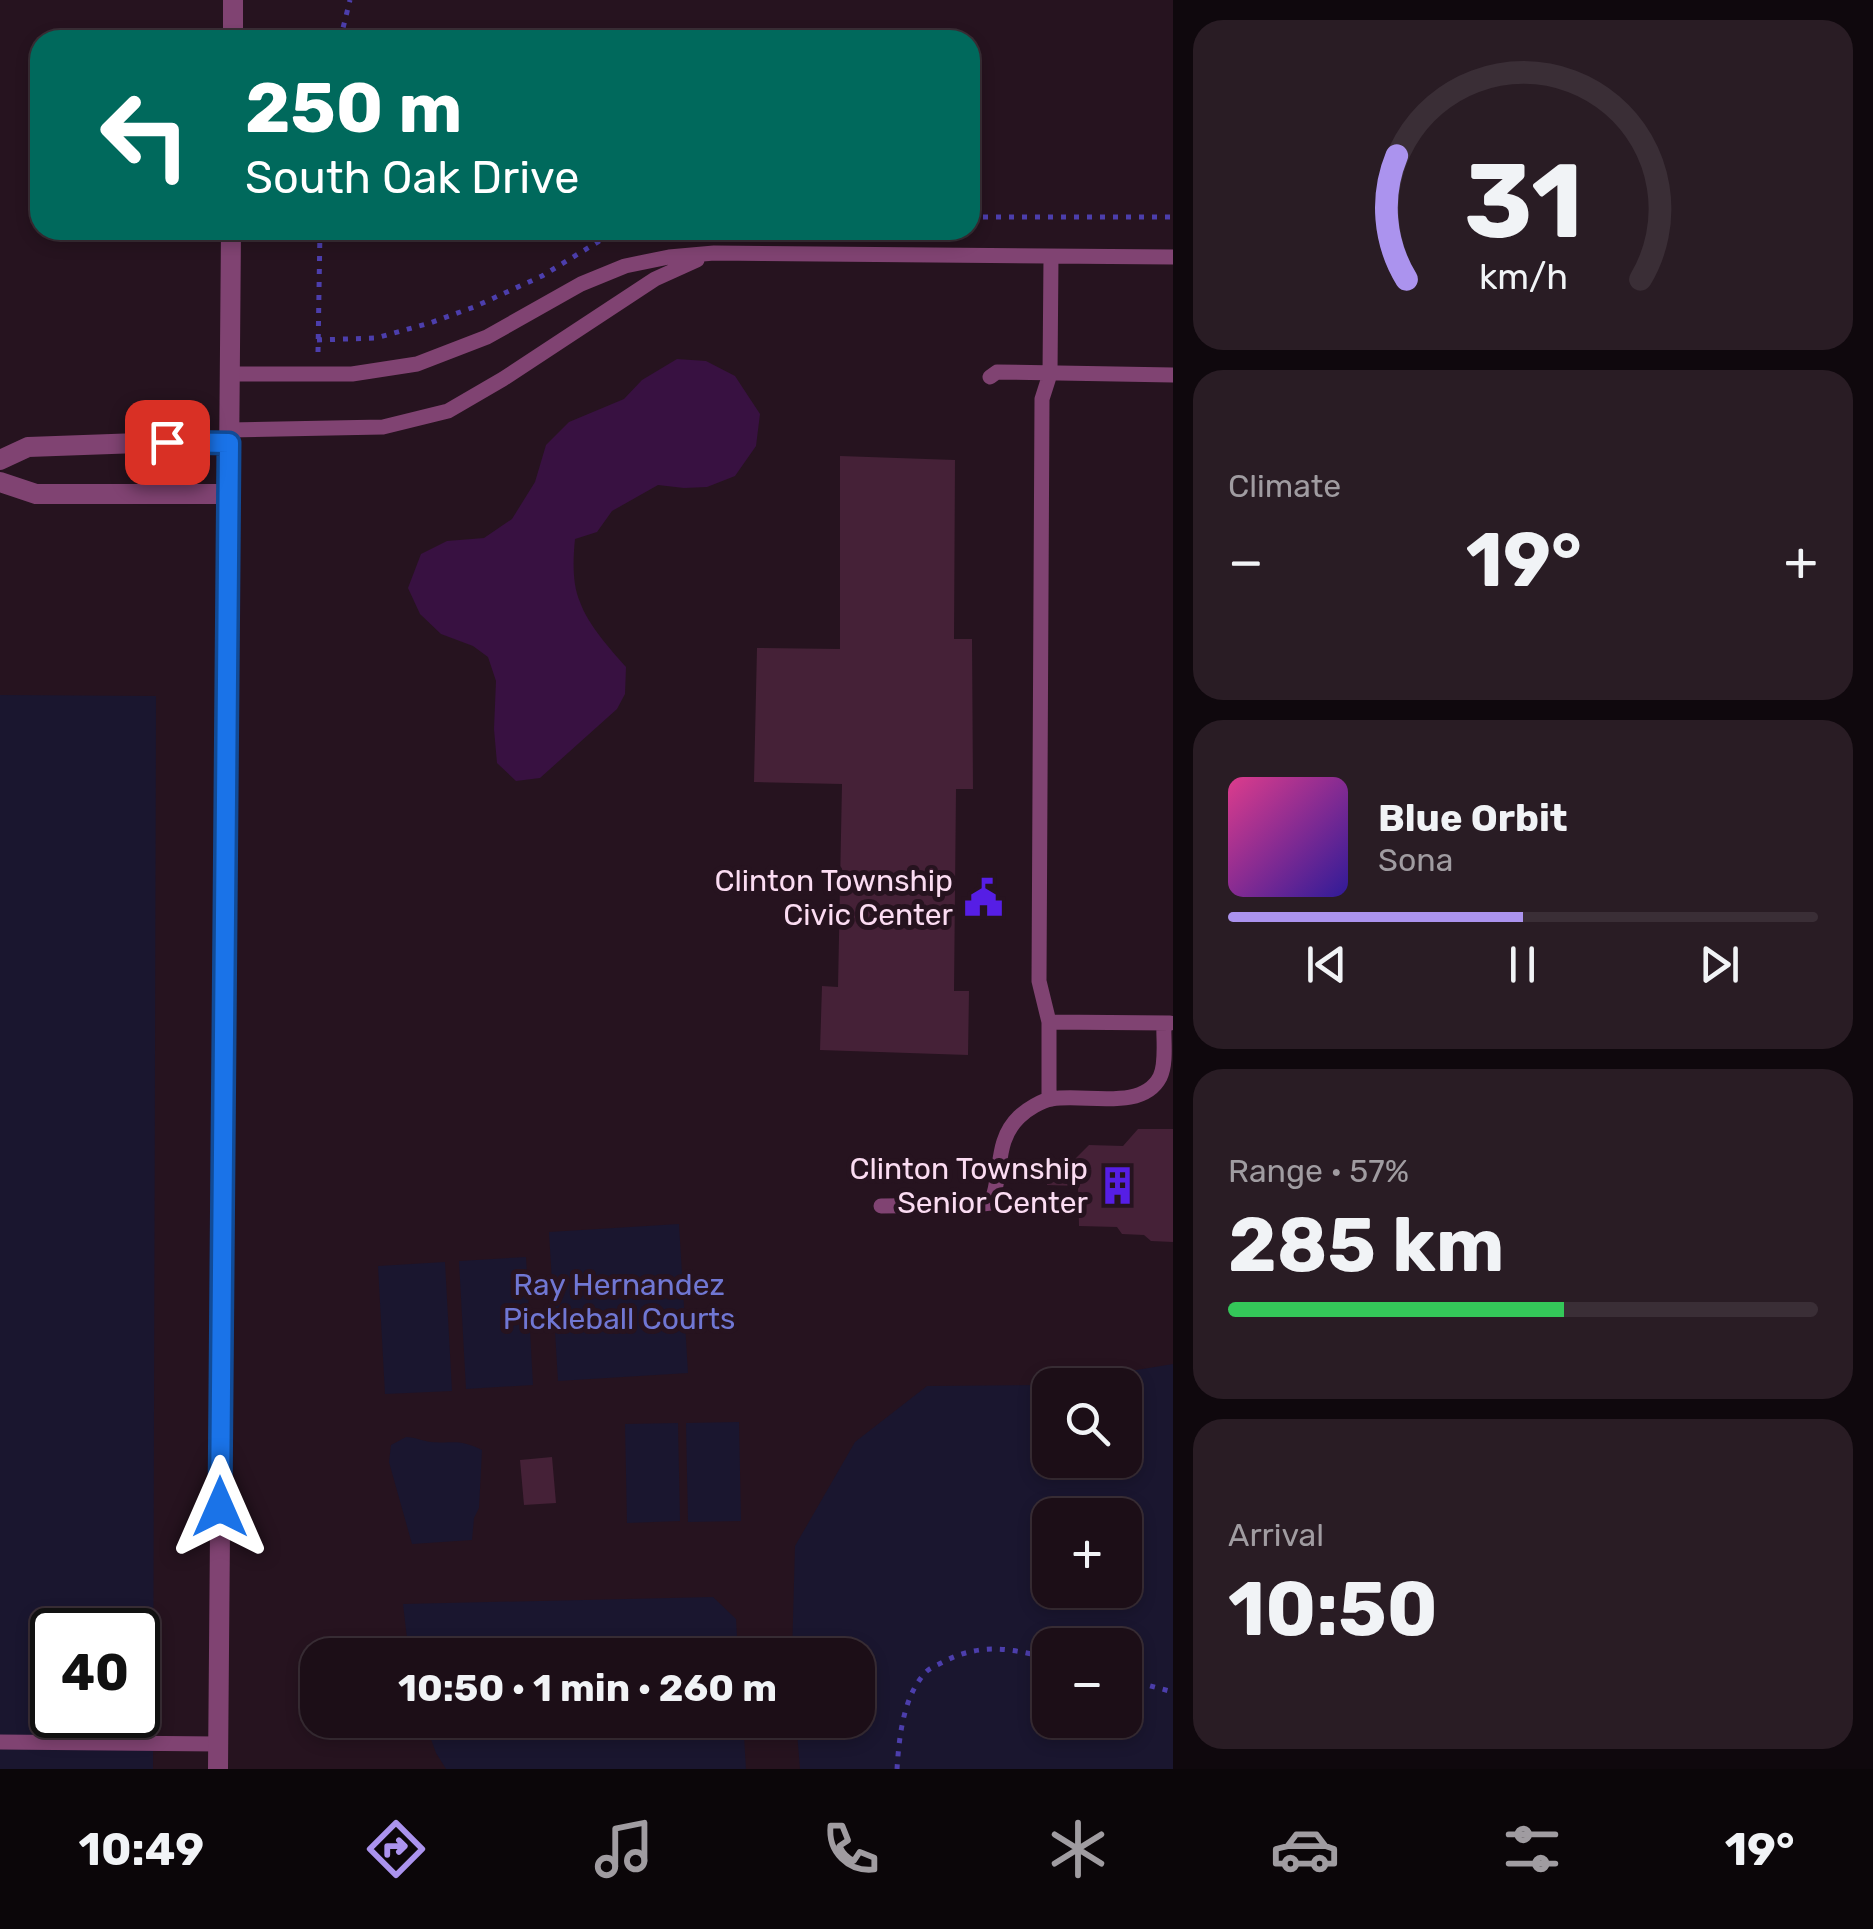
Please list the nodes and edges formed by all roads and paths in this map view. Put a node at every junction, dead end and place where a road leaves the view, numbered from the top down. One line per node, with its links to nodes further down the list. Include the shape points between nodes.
1 (233, 0): 3 (street)
2 (350, 0): 4 (path)
3 (232, 30)
4 (342, 30)
5 (980, 217): 6 (path)
6 (1173, 217)
7 (231, 240): 15 (street)
8 (320, 240): 13 (path)
9 (601, 240): 13 (path, via 542,276 430,324 376,338)
10 (714, 254): 11 (lane); 15 (lane, via 625,266 417,364 352,374); 19 (lane, via 655,279 448,411 382,427)
11 (1051, 256): 12 (lane); 16 (lane)
12 (1173, 256)
13 (317, 340): 14 (path)
14 (318, 360)
15 (230, 374): 19 (street)
16 (1050, 374): 17 (lane); 18 (lane); 23 (lane, via 1042,399 1040,944)
17 (1173, 375)
18 (990, 377)
19 (229, 436): 20 (street, via 28,447); 22 (street)
20 (0, 460)
21 (0, 482): 22 (street, via 36,494)
22 (228, 494): 31 (street)
23 (1049, 1022): 24 (lane); 25 (lane)
24 (1168, 1023): 25 (lane, via 1162,1074 1149,1092)
25 (1049, 1098): 26 (lane, via 1020,1115 1007,1132 991,1203)
26 (882, 1206)
27 (1032, 1654): 33 (path, via 964,1651 926,1671 909,1700)
28 (1142, 1684): 29 (path)
29 (1173, 1692)
30 (0, 1742): 31 (lane)
31 (218, 1744): 32 (street)
32 (218, 1769)
33 (897, 1769)

